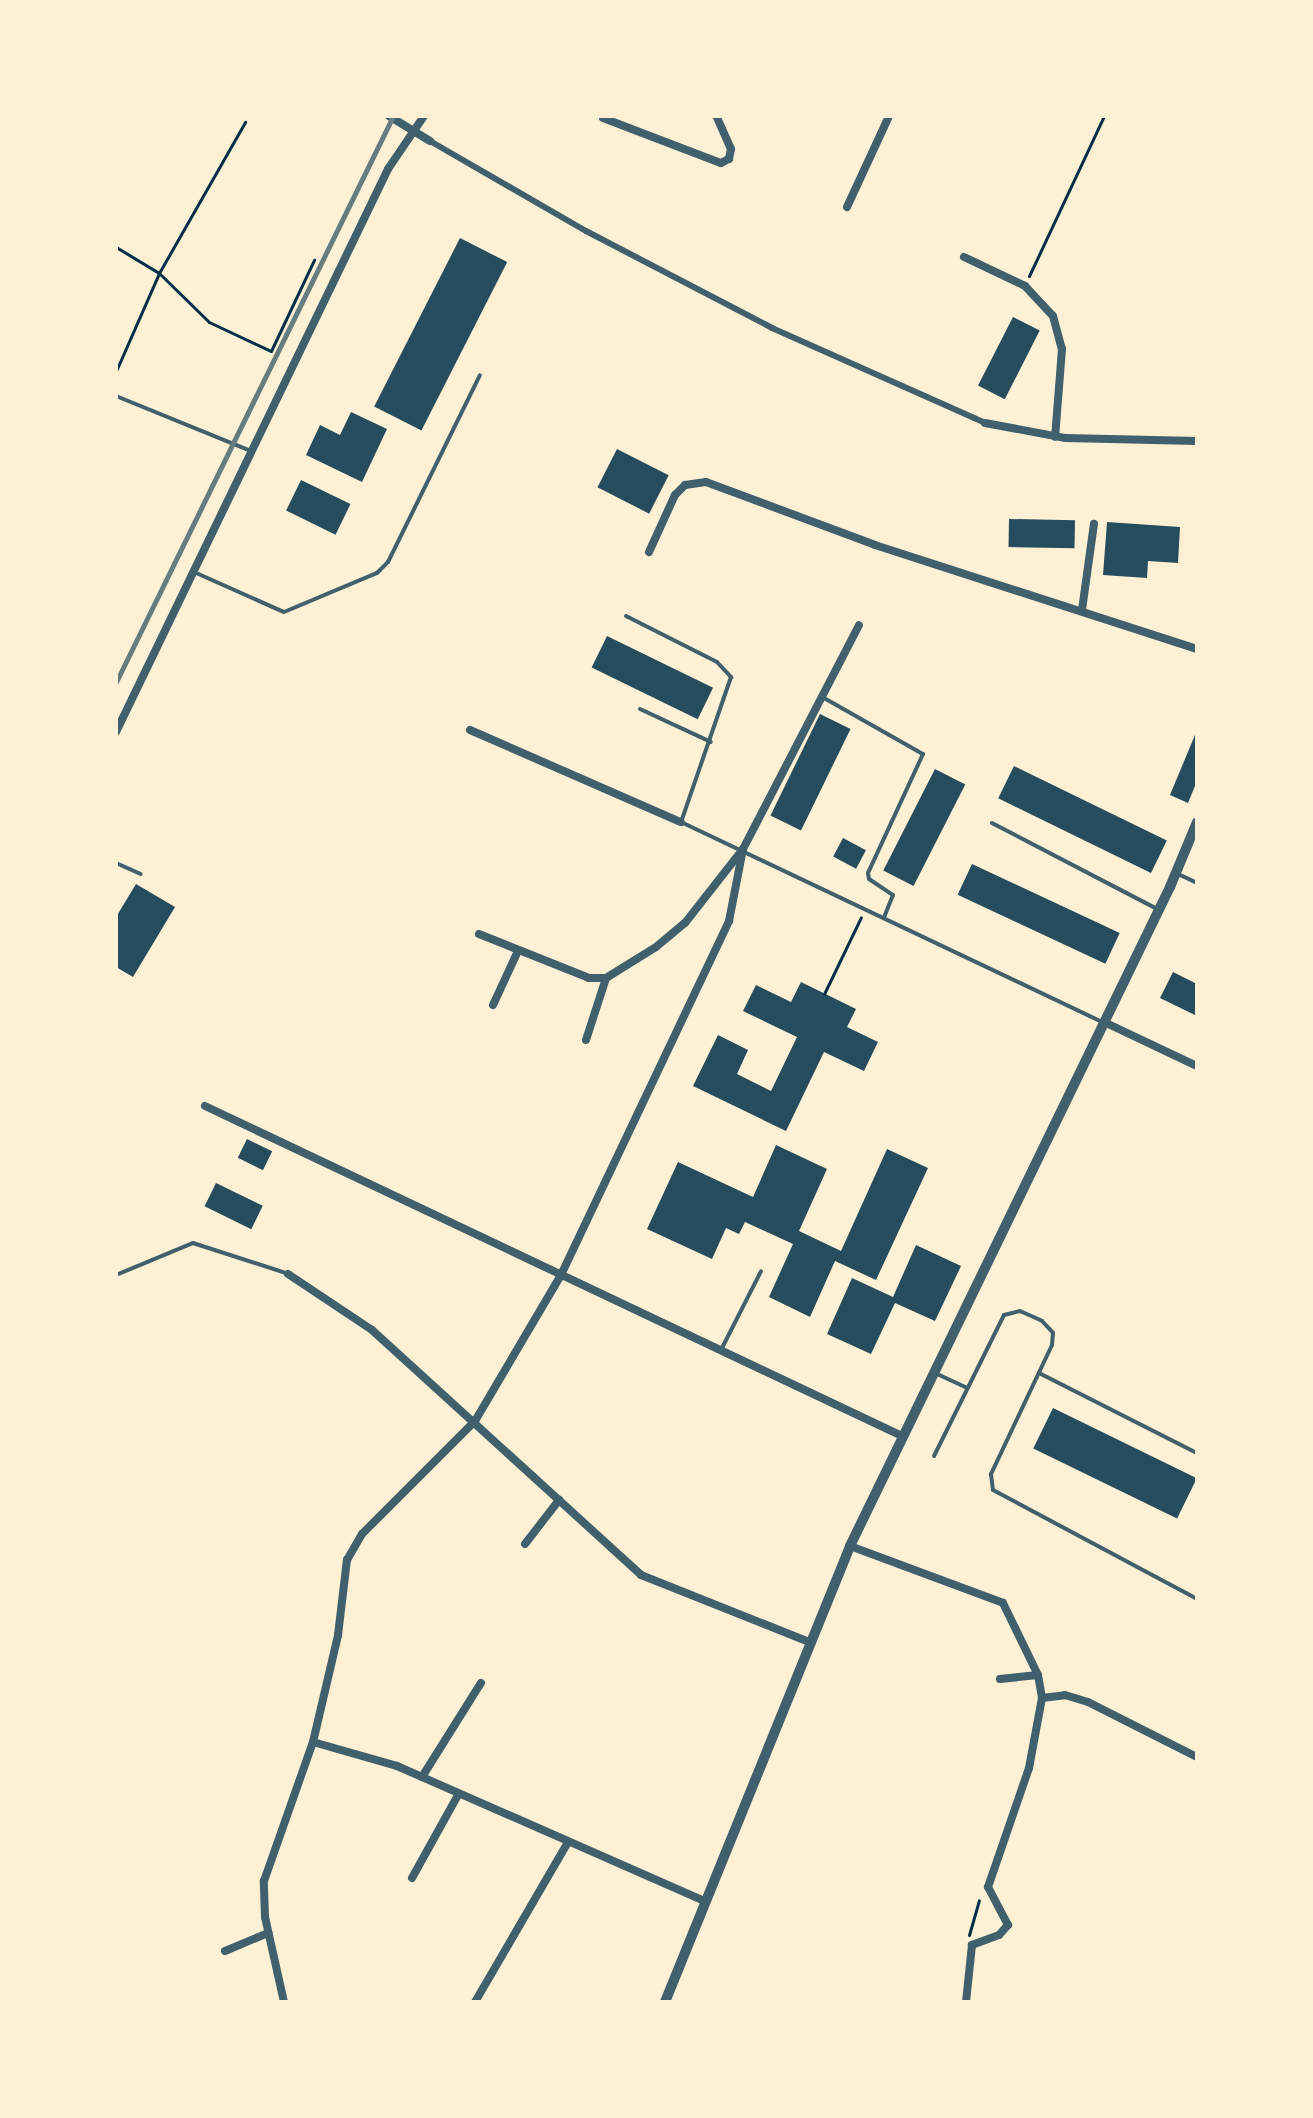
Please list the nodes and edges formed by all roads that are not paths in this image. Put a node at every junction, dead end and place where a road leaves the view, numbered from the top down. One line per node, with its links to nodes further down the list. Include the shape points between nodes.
1 (389, 116): 6 (street)
2 (424, 116): 6 (street)
3 (716, 116): 5 (street, via 731,149 729,159 721,163)
4 (889, 116): 8 (street)
5 (603, 118)
6 (413, 130): 7 (street); 15 (street, via 388,169)
7 (430, 141): 12 (street, via 586,231 772,328)
8 (847, 207)
9 (964, 257): 13 (street, via 1025,286 1049,309 1062,349)
10 (480, 375): 18 (lane, via 388,562 377,573 284,612)
11 (116, 396): 15 (lane)
12 (985, 423): 13 (street)
13 (1055, 437): 14 (street)
14 (1197, 441)
15 (253, 451): 18 (street)
16 (1094, 524): 19 (street)
17 (649, 552): 19 (street, via 675,495 685,485 706,482 875,545)
18 (194, 572): 26 (street)
19 (1082, 610): 22 (street)
20 (626, 616): 27 (lane, via 728,671 732,686)
21 (859, 625): 23 (street)
22 (1197, 649)
23 (822, 697): 31 (street); 37 (lane, via 923,754 868,873 893,895)
24 (640, 709): 27 (lane)
25 (470, 730): 28 (street)
26 (116, 732)
27 (711, 742): 28 (lane)
28 (681, 822): 31 (lane)
29 (1197, 822): 33 (street)
30 (992, 823): 36 (lane)
31 (743, 849): 37 (lane); 40 (street, via 685,923); 49 (street, via 729,921)
32 (116, 863): 34 (lane)
33 (1176, 873): 35 (lane); 36 (street)
34 (141, 874)
35 (1197, 883)
36 (1159, 910): 42 (street)
37 (885, 915): 42 (lane)
38 (479, 934): 39 (street)
39 (518, 951): 40 (street, via 571,973); 41 (street)
40 (606, 978): 43 (street)
41 (493, 1005)
42 (1104, 1022): 44 (street); 51 (street)
43 (586, 1040)
44 (1197, 1066)
45 (205, 1106): 49 (street)
46 (761, 1271): 50 (lane)
47 (288, 1274): 48 (lane, via 193,1243); 54 (street, via 346,1309)
48 (116, 1275)
49 (561, 1275): 50 (street); 54 (street)
50 (721, 1350): 55 (street)
51 (933, 1372): 53 (lane); 55 (street)
52 (1039, 1373): 53 (lane, via 1053,1333 1042,1321 1012,1311 997,1325); 56 (lane); 61 (lane, via 991,1474 993,1490)
53 (967, 1388): 57 (lane)
54 (475, 1421): 58 (street); 67 (street, via 354,1543)
55 (902, 1436): 60 (street)
56 (1197, 1453)
57 (934, 1456)
58 (559, 1500): 59 (street); 62 (street, via 641,1575)
59 (525, 1544)
60 (850, 1546): 62 (street); 63 (street, via 1003,1603)
61 (1197, 1599)
62 (809, 1642): 73 (street)
63 (1038, 1675): 64 (street); 66 (street)
64 (1000, 1679)
65 (481, 1683): 69 (street)
66 (1042, 1698): 68 (street, via 1065,1695 1088,1702); 79 (street, via 1029,1768 988,1887 1008,1925 999,1935 972,1945)
67 (313, 1742): 69 (street); 74 (street, via 264,1881)
68 (1197, 1757)
69 (422, 1777): 70 (street)
70 (458, 1795): 71 (street); 72 (street)
71 (567, 1844): 73 (street); 77 (street)
72 (412, 1878)
73 (705, 1901): 78 (street)
74 (268, 1933): 75 (street); 76 (street)
75 (225, 1951)
76 (284, 2002)
77 (475, 2002)
78 (665, 2002)
79 (966, 2002)

